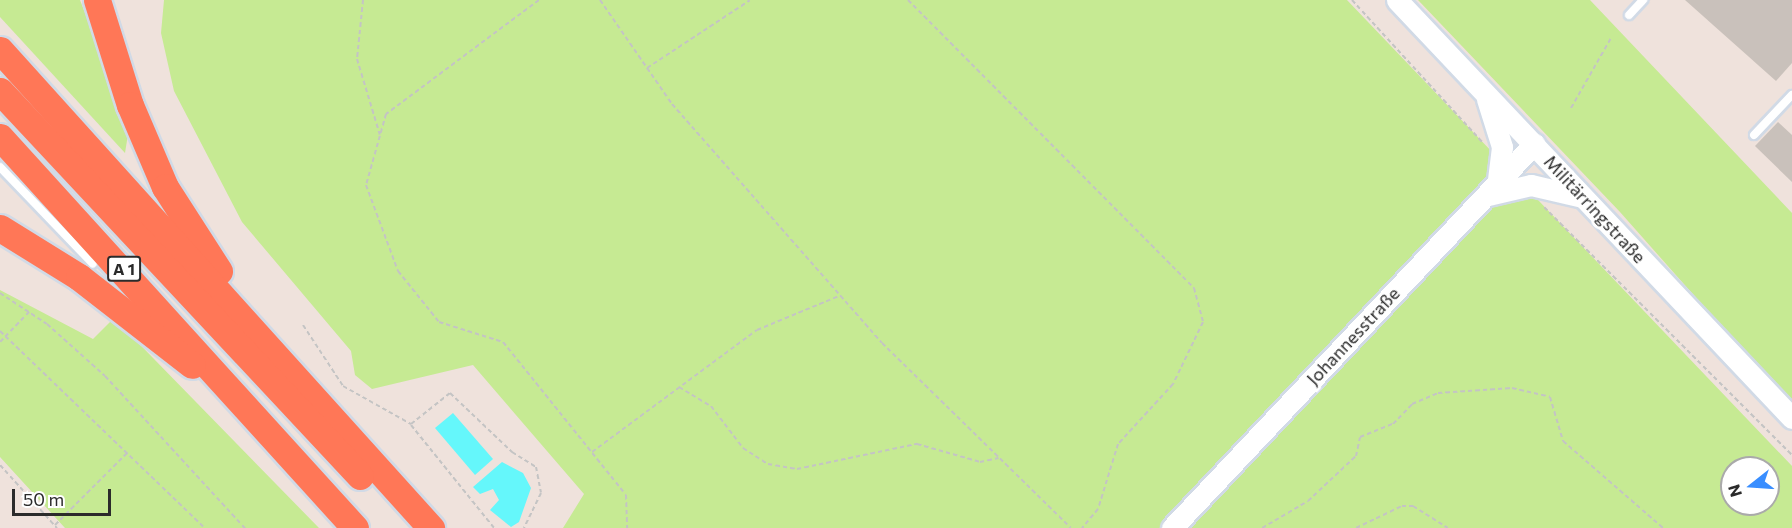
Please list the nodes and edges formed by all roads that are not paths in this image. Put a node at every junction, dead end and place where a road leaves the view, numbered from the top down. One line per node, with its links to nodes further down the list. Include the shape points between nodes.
1 (97, 0): 17 (highway, via 130,105 165,187)
2 (1397, 0): 7 (main road, Militärringstraße)
3 (1643, 0): 4 (lane)
4 (1629, 15)
5 (0, 50): 17 (highway)
6 (0, 91): 21 (highway, A 1)
7 (1485, 92): 11 (main road, Militärringstraße); 13 (main road, via 1502,147)
8 (1792, 95): 9 (lane)
9 (1754, 135)
10 (0, 137): 18 (highway, A 1)
11 (1533, 144): 13 (main road, Johannesstraße); 14 (main road, Militärringstraße)
12 (0, 167): 16 (lane)
13 (1491, 190): 14 (main road, via 1531,185); 23 (main road, Johannesstraße)
14 (1584, 198): 19 (main road, Militärringstraße)
15 (0, 228): 18 (highway, via 89,284)
16 (93, 264)
17 (300, 381): 22 (highway)
18 (242, 405): 20 (highway, A 1)
19 (1792, 418)
20 (356, 528)
21 (410, 528)
22 (431, 528)
23 (1172, 528)

